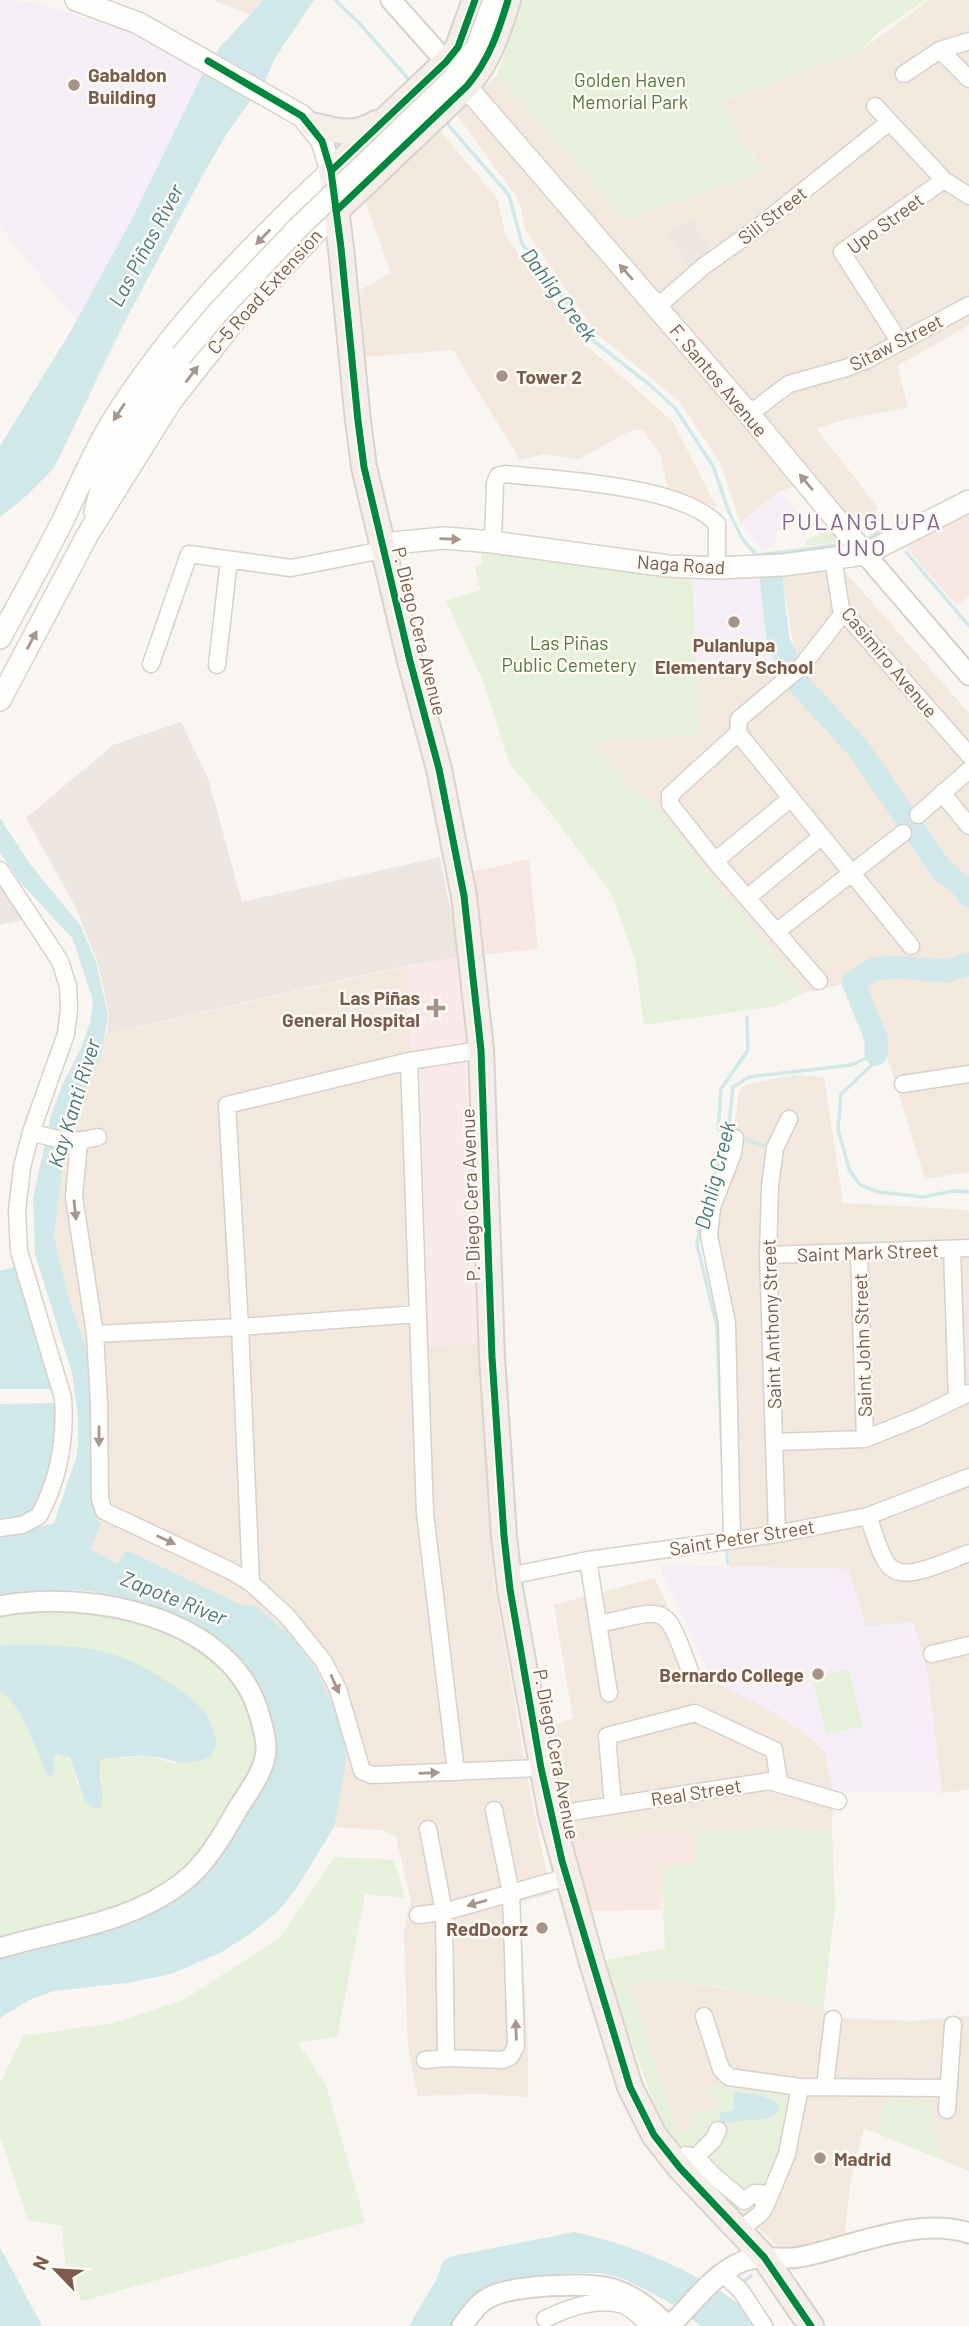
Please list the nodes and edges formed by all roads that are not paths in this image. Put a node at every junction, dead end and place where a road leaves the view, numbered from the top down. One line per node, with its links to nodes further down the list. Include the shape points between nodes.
1 (76, 0): 15 (main road, P. Diego Cera Avenue, via 138,23 267,94)
2 (391, 0): 8 (street)
3 (475, 0): 8 (main road, C-5 Road Extension, via 462,39)
4 (494, 0): 24 (main road, C-5 Road Extension, bridge, via 477,47 454,78 220,310 142,411)
5 (508, 0): 11 (main road, C-5 Road Extension, via 494,46)
6 (969, 41): 7 (street)
7 (940, 50): 9 (street); 10 (street)
8 (439, 70): 11 (main road, F. Santos Avenue); 12 (main road, C-5 Road Extension)
9 (904, 74)
10 (969, 79)
11 (460, 94): 19 (main road, C-5 Road Extension); 21 (main road, F. Santos Avenue, one-way to 11)
12 (402, 105): 15 (main road, via 358,132); 16 (main road, C-5 Road Extension)
13 (875, 106): 14 (street)
14 (888, 123): 17 (street); 21 (street, Sili Street)
15 (312, 125): 16 (main road, P. Diego Cera Avenue)
16 (331, 171): 19 (main road, P. Diego Cera Avenue); 26 (main road, C-5 Road Extension, one-way to 26, via 215,286 141,378 90,458)
17 (944, 180): 18 (street); 22 (street, Upo Street, via 842,252)
18 (969, 196)
19 (336, 211): 27 (main road, C-5 Road Extension, one-way to 19, via 195,369); 29 (main road, P. Diego Cera Avenue, via 358,421)
20 (969, 305): 22 (street, Sitaw Street)
21 (657, 307): 23 (main road, F. Santos Avenue)
22 (899, 341): 23 (street, Sitaw Street, via 846,368 789,384)
23 (749, 414): 30 (main road, F. Santos Avenue, one-way to 23)
24 (105, 473): 26 (main road, C-5 Road Extension); 27 (main road, C-5 Road Extension)
25 (969, 501): 30 (main road, Naga Road)
26 (62, 521): 35 (main road, C-5 Road Extension)
27 (88, 534): 39 (main road, C-5 Road Extension, one-way to 27)
28 (493, 542): 29 (main road, Naga Road, one-way to 28, via 445,538); 33 (main road, Naga Road, via 668,566); 33 (street, via 498,476 531,477 654,493 709,515 717,524)
29 (382, 547): 32 (street, via 291,568); 56 (main road, P. Diego Cera Avenue, via 452,828)
30 (865, 554): 31 (main road, Naga Road); 38 (street, F. Santos Avenue)
31 (832, 559): 33 (main road, Naga Road); 34 (street, Casimiro Avenue)
32 (229, 560): 36 (street, via 189,554); 37 (street)
33 (718, 568)
34 (844, 612): 40 (street, via 803,666 739,719); 41 (street, Casimiro Avenue)
35 (0, 638)
36 (150, 664)
37 (217, 664)
38 (969, 675)
39 (0, 700)
40 (738, 733): 44 (street); 49 (street, via 670,795 670,804)
41 (969, 755)
42 (969, 770): 43 (street)
43 (942, 793): 45 (street); 46 (street)
44 (791, 798): 48 (street); 49 (street)
45 (918, 815)
46 (969, 826)
47 (903, 833): 51 (street)
48 (822, 836): 51 (street); 52 (street)
49 (715, 861): 52 (street)
50 (0, 870): 61 (street, via 60,961 68,986 66,1034)
51 (852, 873): 53 (street); 54 (street)
52 (747, 898): 53 (street)
53 (776, 932): 55 (street)
54 (911, 946)
55 (819, 981)
56 (481, 1050): 57 (street); 81 (main road, P. Diego Cera Avenue, via 492,1357)
57 (409, 1061): 68 (street); 69 (street, via 227,1105)
58 (969, 1074): 59 (street)
59 (903, 1084)
60 (789, 1119): 67 (street, Saint Anthony Street, via 775,1148)
61 (35, 1133): 64 (street); 76 (street, via 22,1167 19,1251 63,1398 64,1441 39,1517)
62 (98, 1137): 64 (street)
63 (736, 1138): 78 (street, via 712,1207 709,1236 727,1324)
64 (74, 1142): 70 (street, one-way to 70, via 74,1197)
65 (961, 1248): 66 (street, Saint Mark Street); 71 (street)
66 (859, 1252): 67 (street, Saint Mark Street); 72 (street, Saint John Street)
67 (768, 1255): 73 (street, Saint Anthony Street)
68 (416, 1314): 69 (street); 90 (street, via 425,1513)
69 (240, 1327): 70 (street); 82 (street)
70 (94, 1334): 82 (street, one-way to 82, via 104,1511)
71 (963, 1396): 72 (street)
72 (865, 1438): 73 (street)
73 (774, 1442): 77 (street, Saint Anthony Street)
74 (969, 1477): 75 (street, Saint Peter Street)
75 (868, 1516): 77 (street, Saint Peter Street); 79 (street, via 886,1561 896,1572 912,1573)
76 (0, 1528)
77 (776, 1534): 78 (street, Saint Peter Street)
78 (732, 1540): 80 (street, Saint Peter Street)
79 (969, 1553)
80 (589, 1560): 81 (street, Saint Peter Street); 84 (street)
81 (509, 1576): 89 (main road, P. Diego Cera Avenue)
82 (251, 1583): 90 (street, one-way to 90, via 288,1616 324,1662 338,1689 362,1771 372,1775)
83 (0, 1606): 101 (street, via 66,1601 98,1604 128,1610 190,1634 216,1651 246,1681 255,1697 266,1748 259,1772 230,1824 185,1881 113,1920)
84 (599, 1624): 87 (street, via 660,1613 674,1628); 88 (street)
85 (968, 1649): 86 (street)
86 (932, 1654)
87 (690, 1671)
88 (609, 1693)
89 (541, 1768): 90 (street); 95 (main road, P. Diego Cera Avenue)
90 (456, 1772)
91 (779, 1782): 92 (street, Real Street); 93 (street, Real Street); 93 (street, via 774,1750 695,1713 607,1737)
92 (838, 1801)
93 (613, 1805): 95 (street, Real Street)
94 (494, 1810): 98 (street)
95 (551, 1815): 97 (main road, P. Diego Cera Avenue)
96 (428, 1829): 99 (street)
97 (567, 1877): 98 (street); 114 (main road, P. Diego Cera Avenue, via 630,2087 654,2135 680,2168)
98 (511, 1893): 99 (street, one-way to 99); 105 (street, one-way to 98, via 503,2060 516,2046)
99 (444, 1912): 100 (street); 105 (street)
100 (418, 1915)
101 (0, 1948)
102 (704, 2017): 108 (street, via 721,2069 729,2077)
103 (833, 2019): 107 (street)
104 (953, 2025): 109 (street)
105 (446, 2058): 106 (street)
106 (425, 2060)
107 (825, 2086): 108 (street); 109 (street)
108 (800, 2087): 112 (street, via 787,2154 769,2169)
109 (949, 2088): 110 (street)
110 (947, 2110)
111 (718, 2130): 113 (street, via 714,2139 690,2156)
112 (762, 2200): 113 (street, via 755,2193); 114 (street, via 760,2214)
113 (744, 2201): 114 (street)
114 (741, 2225): 116 (main road, P. Diego Cera Avenue)
115 (969, 2233): 116 (street, via 905,2230 801,2256)
116 (764, 2257): 117 (street, via 750,2258); 123 (main road, P. Diego Cera Avenue)
117 (727, 2281): 119 (street); 122 (street)
118 (545, 2319): 121 (street, via 584,2305 611,2303 629,2308)
119 (673, 2322): 120 (street, via 614,2289 582,2284 495,2295 481,2303)
120 (462, 2326)
121 (650, 2326)
122 (764, 2326)
123 (811, 2326)

